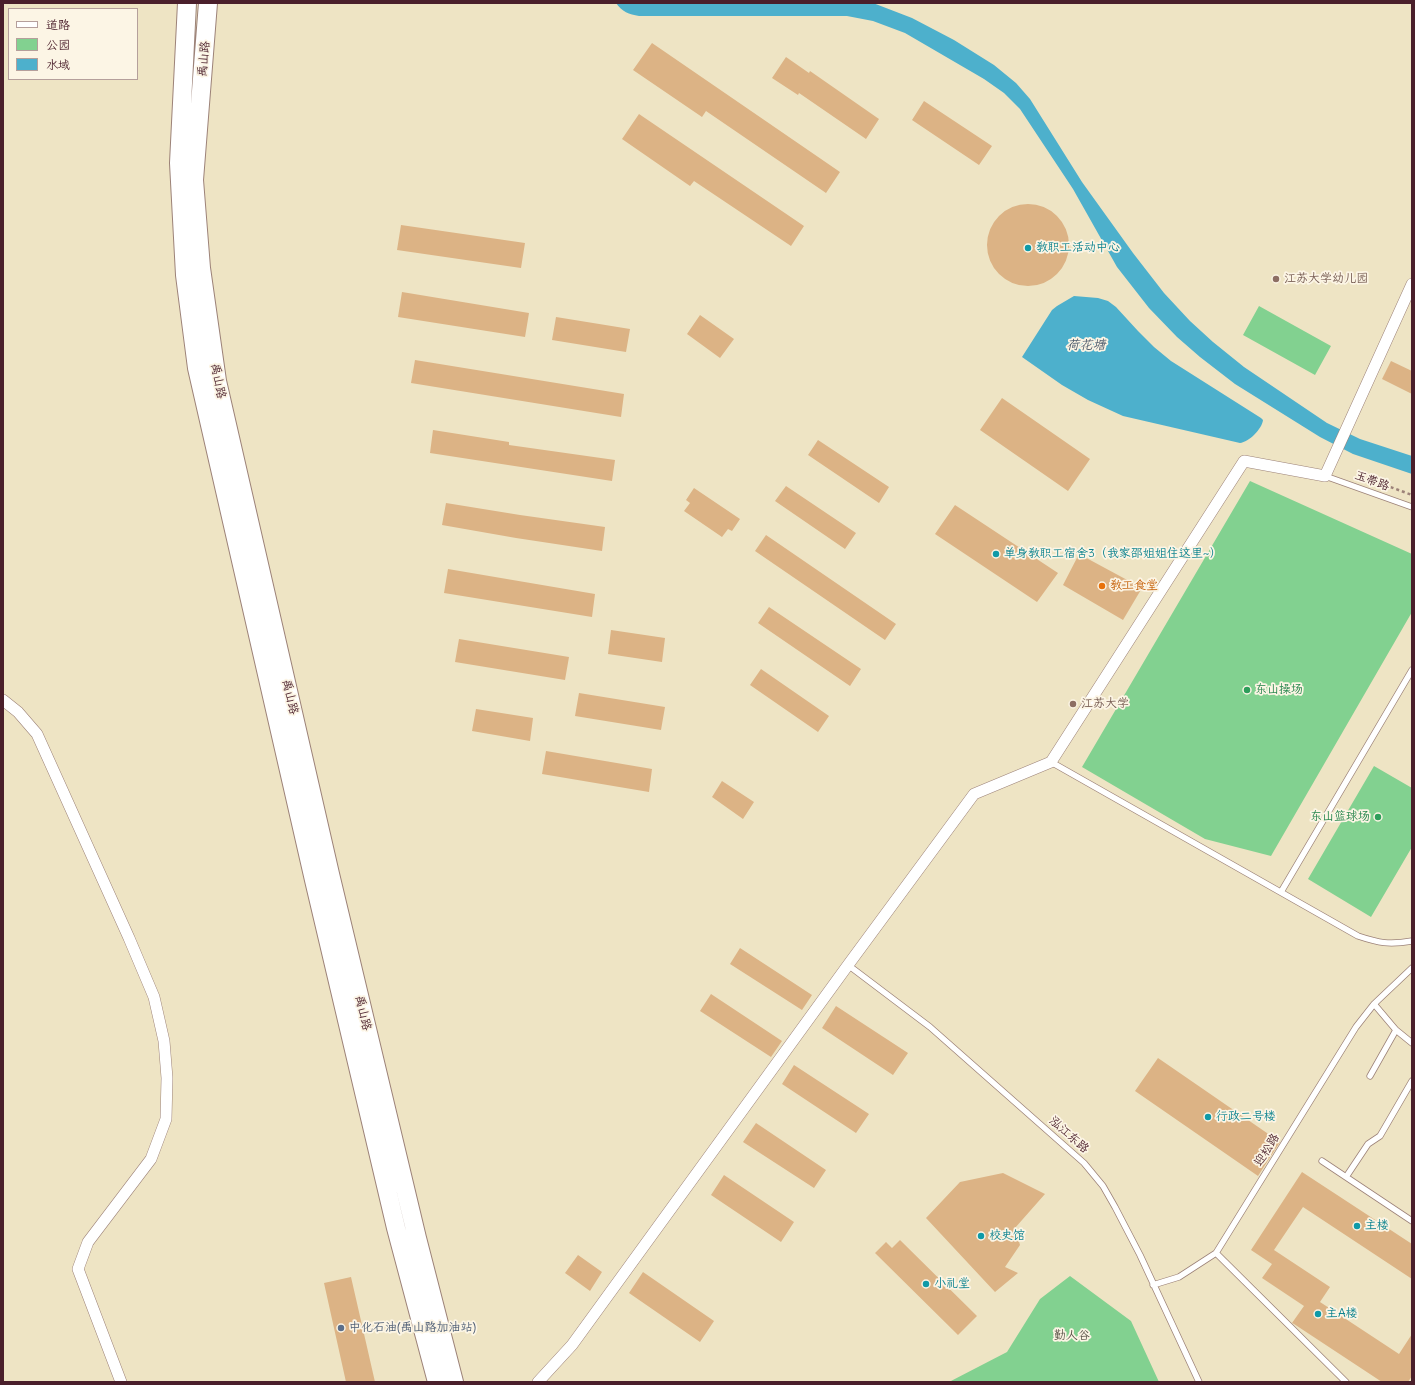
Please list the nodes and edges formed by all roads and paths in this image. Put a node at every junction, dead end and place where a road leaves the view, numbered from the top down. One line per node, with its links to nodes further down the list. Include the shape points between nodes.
1 (187, 3): 26 (main road, 禹山路, via 179,163 185,275 198,368 310,864 396,1228)
2 (208, 3): 27 (main road, 禹山路, via 194,180 201,268 217,381 332,882)
3 (1412, 284): 4 (street)
4 (1325, 476): 7 (lane, 玉带路); 10 (street, via 1244,461)
5 (1384, 485): 6 (path)
6 (1412, 494)
7 (1412, 507)
8 (1412, 670): 11 (lane)
9 (3, 700): 25 (street, via 18,712 37,734 130,938 154,997 164,1041 167,1085 164,1126 151,1159 88,1242 78,1269)
10 (1051, 762): 11 (lane); 13 (street, via 974,794)
11 (1281, 892): 12 (lane, via 1358,936 1383,943)
12 (1412, 941)
13 (848, 965): 24 (lane, 泓江东路, via 930,1027 1084,1163 1103,1186 1115,1207); 28 (street, via 572,1345)
14 (1412, 968): 15 (lane, 迎松路)
15 (1374, 1004): 16 (lane); 23 (lane, 迎松路, via 1356,1027)
16 (1396, 1030): 17 (lane); 18 (lane)
17 (1412, 1043)
18 (1370, 1076)
19 (1412, 1081): 21 (lane, via 1380,1136 1368,1144)
20 (1322, 1161): 21 (lane)
21 (1346, 1177): 22 (lane)
22 (1412, 1222)
23 (1216, 1253): 24 (lane, 迎松路, via 1179,1278); 30 (lane)
24 (1153, 1285): 29 (lane, 泓江东路)
25 (121, 1382)
26 (437, 1382)
27 (454, 1382)
28 (538, 1382)
29 (1199, 1382)
30 (1346, 1382)

